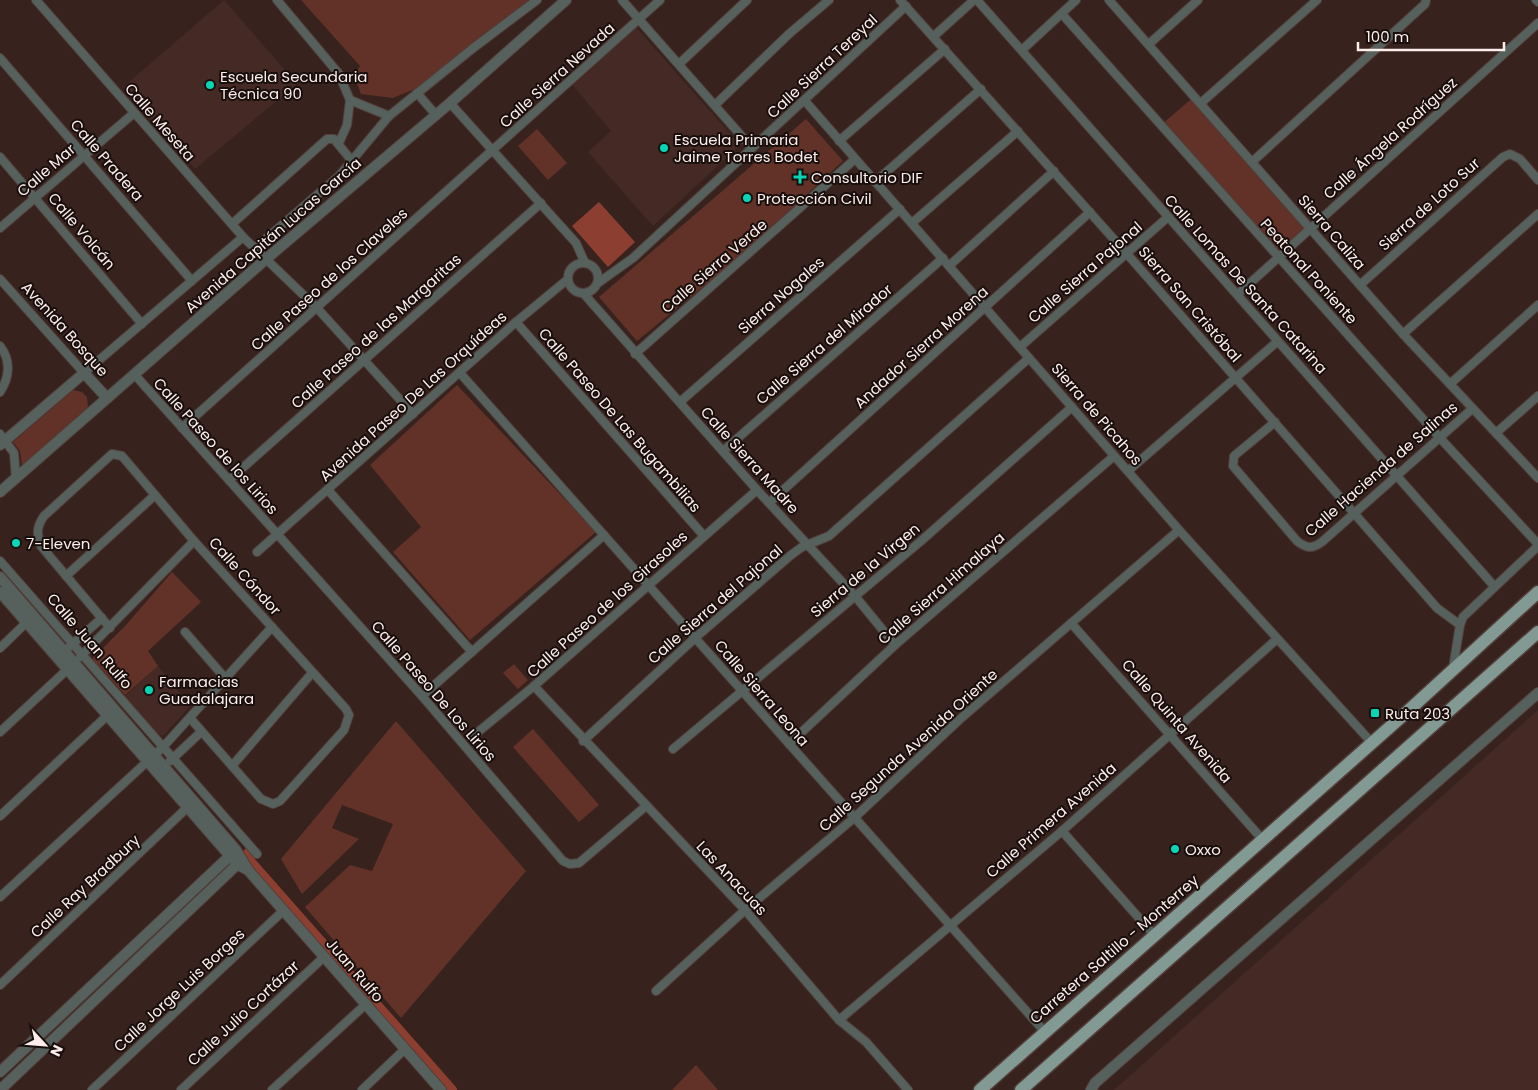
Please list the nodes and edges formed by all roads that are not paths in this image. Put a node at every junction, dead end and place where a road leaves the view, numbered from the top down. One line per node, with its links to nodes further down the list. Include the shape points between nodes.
1 (36, 0): 32 (street, Calle Meseta)
2 (277, 0): 27 (street, via 339,74)
3 (537, 0): 26 (street)
4 (566, 0): 29 (street, Avenida Capitán Lucas García)
5 (622, 0): 17 (street)
6 (660, 0): 17 (street, Calle Sierra Nevada)
7 (747, 0): 24 (street)
8 (829, 0): 31 (street)
9 (975, 0): 19 (street); 22 (street, Calle Lomas De Santa Catarina)
10 (1076, 0): 16 (street)
11 (1109, 0): 20 (street, Sierra Caliza)
12 (1198, 0): 20 (street)
13 (1316, 0): 30 (street)
14 (1426, 1): 44 (street)
15 (903, 3): 19 (street, Sierra San Cristóbal); 28 (street, Calle Sierra Tereyal)
16 (1062, 14): 22 (street); 62 (street, Peatonal Poniente)
17 (640, 19): 24 (street); 39 (street, Calle Sierra Nevada, via 567,81)
18 (1538, 23): 57 (street, Calle Ángela Rodríguez)
19 (934, 36): 21 (street, Sierra San Cristóbal)
20 (1149, 44): 30 (street, Sierra Caliza)
21 (945, 49): 25 (street, Sierra San Cristóbal); 36 (street)
22 (1022, 50): 53 (street, Calle Lomas De Santa Catarina)
23 (0, 58): 40 (street, Calle Pradera)
24 (679, 64): 31 (street)
25 (981, 89): 35 (street, Sierra San Cristóbal); 47 (street)
26 (417, 93): 33 (street); 34 (street)
27 (350, 100): 34 (street); 37 (street, via 347,124)
28 (805, 101): 36 (street, Sierra de Picahos); 38 (street, Calle Sierra Tereyal)
29 (450, 103): 33 (street, Avenida Capitán Lucas García); 39 (street)
30 (1201, 103): 44 (street, Sierra Caliza)
31 (715, 105): 38 (street)
32 (134, 113): 40 (street, Calle Mar); 55 (street, Calle Meseta)
33 (436, 115): 63 (street, Avenida Capitán Lucas García)
34 (389, 116): 43 (street)
35 (1018, 131): 45 (street, Sierra San Cristóbal); 54 (street)
36 (839, 141): 42 (street, Sierra de Picahos)
37 (339, 143): 43 (street); 55 (street, via 334,139 321,143)
38 (752, 148): 69 (street, Calle Sierra Tereyal, via 633,258)
39 (494, 151): 49 (street); 75 (street, Calle Paseo de los Claveles)
40 (85, 155): 48 (street, Calle Mar); 68 (street, Calle Pradera)
41 (0, 157): 48 (street, Calle Volcán)
42 (856, 159): 47 (street, Sierra de Picahos); 82 (street, Calle Sierra Verde)
43 (352, 161): 59 (street)
44 (1252, 162): 57 (street, Sierra Caliza)
45 (1054, 171): 51 (street, Sierra San Cristóbal); 65 (street)
46 (1538, 180): 70 (street, Sierra de Loto Sur, via 1520,159 1510,154 1503,157)
47 (875, 182): 50 (street, Sierra de Picahos)
48 (36, 198): 56 (street, Calle Mar); 77 (street, Calle Volcán)
49 (541, 203): 64 (street, via 576,243); 84 (street, Calle Paseo de las Margaritas)
50 (900, 209): 54 (street, Sierra de Picahos); 93 (street, Sierra Nogales)
51 (1090, 212): 60 (street, Sierra San Cristóbal); 74 (street, Andador Sierra Morena)
52 (1538, 214): 78 (street)
53 (1168, 217): 60 (street, Calle Sierra Pajonal); 72 (street, Calle Lomas De Santa Catarina)
54 (912, 223): 61 (street, Sierra de Picahos)
55 (232, 224): 58 (street, Calle Meseta)
56 (0, 228)
57 (1311, 229): 62 (street, Calle Ángela Rodríguez); 70 (street, Sierra Caliza)
58 (243, 237): 59 (street, Calle Meseta); 68 (street)
59 (254, 249): 63 (street, Calle Meseta)
60 (1128, 255): 81 (street, Calle Sierra Pajonal); 88 (street, Sierra San Cristóbal)
61 (943, 258): 65 (street, Sierra de Picahos); 102 (street, Calle Sierra del Mirador)
62 (1279, 258): 72 (street, Calle Ángela Rodríguez); 100 (street, Peatonal Poniente)
63 (266, 259): 75 (street, Calle Meseta); 87 (street, Avenida Capitán Lucas García)
64 (585, 263): 67 (street, via 575,266); 69 (street, via 598,272)
65 (950, 265): 74 (street, Sierra de Picahos)
66 (0, 279): 85 (street, Avenida Bosque)
67 (568, 279): 71 (street, Calle Sierra Madre, via 570,287); 76 (street, Avenida Paseo De Las Orquídeas)
68 (192, 281): 77 (street)
69 (598, 283): 71 (street)
70 (1360, 285): 78 (street, Sierra Caliza)
71 (584, 294): 82 (street, Calle Sierra Madre)
72 (1238, 294): 79 (street, Calle Lomas De Santa Catarina)
73 (1538, 305): 89 (street)
74 (986, 306): 81 (street, Sierra de Picahos); 113 (street, Andador Sierra Morena)
75 (317, 308): 84 (street, Calle Meseta); 98 (street, Calle Paseo de los Claveles)
76 (516, 322): 86 (street, Avenida Paseo De Las Orquídeas); 118 (street, Calle Paseo De Las Bugambilias)
77 (142, 324): 85 (street)
78 (1403, 334): 89 (street, Sierra Caliza)
79 (1278, 341): 88 (street); 105 (street, Calle Lomas De Santa Catarina)
80 (0, 346): 90 (street, via 8,365 7,380)
81 (1020, 347): 83 (street, Sierra de Picahos)
82 (635, 354): 93 (street, Calle Sierra Madre)
83 (1029, 358): 94 (street, Sierra de Picahos); 120 (street, Calle Sierra del Pajonal, via 829,536)
84 (365, 360): 96 (street, Calle Meseta); 108 (street, Calle Paseo de las Margaritas)
85 (84, 373): 92 (street, Avenida Bosque); 101 (street)
86 (460, 373): 96 (street, Avenida Paseo De Las Orquídeas); 117 (street, Calle Sierra Leona)
87 (135, 375): 92 (street, Avenida Capitán Lucas García); 98 (street, Calle Paseo de los Lirios)
88 (1237, 378): 97 (street, Sierra San Cristóbal); 104 (street)
89 (1450, 384): 95 (street, Sierra Caliza)
90 (0, 392)
91 (1538, 396): 99 (street)
92 (107, 398): 107 (street, Avenida Capitán Lucas García)
93 (680, 402): 102 (street, Calle Sierra Madre)
94 (1072, 407): 103 (street, Sierra de Picahos); 130 (street, Sierra de la Virgen)
95 (1472, 409): 99 (street, Sierra Caliza); 100 (street, Calle Hacienda de Salinas)
96 (413, 414): 109 (street, Avenida Paseo De Las Orquídeas)
97 (1275, 422): 114 (street, Sierra San Cristóbal); 114 (street, Calle Hacienda de Salinas, via 1232,462 1276,519 1307,548 1318,545)
98 (182, 428): 108 (street, Calle Paseo de los Lirios)
99 (1496, 434): 106 (street, Sierra Caliza)
100 (1440, 438): 105 (street, Calle Hacienda de Salinas); 121 (street, Peatonal Poniente)
101 (2, 440): 107 (street, via 14,453)
102 (723, 450): 110 (street, Calle Sierra Madre)
103 (1114, 456): 104 (street, Sierra de Picahos); 141 (street, Calle Sierra Himalaya)
104 (1128, 471): 115 (street, Sierra de Picahos)
105 (1397, 475): 114 (street, Calle Hacienda de Salinas); 127 (street, Calle Lomas De Santa Catarina)
106 (1538, 478)
107 (16, 479): 111 (street, Avenida Capitán Lucas García)
108 (229, 480): 116 (street, Calle Paseo de los Lirios)
109 (328, 490): 116 (street, Avenida Paseo De Las Orquídeas); 144 (street)
110 (757, 490): 113 (street, Calle Sierra Madre); 118 (street, Calle Paseo de los Girasoles)
111 (0, 492)
112 (155, 495): 119 (street, Calle Cóndor); 124 (street); 124 (street, Calle Cóndor, via 122,456 108,456 40,523 37,537 41,546)
113 (770, 502): 120 (street, Calle Sierra Madre)
114 (1354, 512): 134 (street, Sierra San Cristóbal, via 1438,608)
115 (1179, 530): 133 (street, Calle Segunda Avenida Oriente); 140 (street, Sierra de Picahos)
116 (277, 535): 122 (street, Avenida Paseo De Las Orquídeas); 153 (street, Calle Paseo De Los Lirios)
117 (604, 536): 126 (street, Calle Sierra Leona); 144 (street)
118 (704, 536): 126 (street, Calle Paseo de los Girasoles)
119 (194, 541): 135 (street, Calle Cóndor); 136 (street)
120 (808, 545): 130 (street, Calle Sierra Madre); 139 (street, Calle Sierra del Pajonal, via 791,555)
121 (1538, 545): 127 (street)
122 (257, 552)
123 (0, 561): 143 (street, Calle Juan Rulfo)
124 (66, 576): 131 (street, Calle Cóndor)
125 (0, 577): 132 (street, Calle Juan Rulfo)
126 (649, 586): 139 (street, Calle Sierra Leona); 150 (street, Calle Paseo de los Girasoles)
127 (1494, 586): 134 (street, via 1466,613)
128 (0, 592): 132 (street, Calle Juan Rulfo)
129 (1538, 592): 147 (main road, Carretera Saltillo - Monterrey)
130 (855, 596): 141 (street, Calle Sierra Madre); 151 (street, Sierra de la Virgen)
131 (102, 618): 136 (street, Calle Cóndor); 143 (street)
132 (31, 619): 142 (street); 143 (street, Calle Juan Rulfo)
133 (1071, 623): 159 (street, Calle Quinta Avenida); 171 (street, Calle Segunda Avenida Oriente, via 959,720)
134 (1460, 625): 147 (street)
135 (272, 627): 148 (street, Calle Cóndor); 149 (street)
136 (110, 628): 145 (street)
137 (186, 632): 149 (street)
138 (1538, 632): 199 (main road)
139 (695, 638): 151 (street, Calle Sierra Leona); 161 (street, Calle Sierra del Pajonal)
140 (1277, 638): 159 (street, Calle Primera Avenida); 162 (street, Sierra de Picahos)
141 (895, 645): 163 (street, Calle Sierra Himalaya)
142 (0, 648)
143 (65, 651): 145 (street, Calle Juan Rulfo); 146 (street, Calle Juan Rulfo)
144 (472, 652): 153 (street)
145 (79, 659): 146 (street); 154 (street, Calle Juan Rulfo); 165 (street, Calle Juan Rulfo)
146 (67, 670): 155 (street, Calle Juan Rulfo); 157 (street)
147 (1453, 671): 162 (main road, Carretera Saltillo - Monterrey)
148 (312, 673): 167 (street); 167 (street, Calle Cóndor, via 346,709 349,715 344,730 276,804 261,799)
149 (225, 678): 156 (street)
150 (534, 686): 160 (street, Calle Paseo de los Girasoles); 161 (street, Las Anacuas)
151 (742, 692): 163 (street, Calle Sierra Leona); 164 (street, Sierra de la Virgen)
152 (1538, 693): 190 (street)
153 (422, 696): 169 (street, Calle Paseo De Los Lirios, via 559,858 570,864 579,863)
154 (115, 708): 155 (street); 165 (street, Calle Juan Rulfo)
155 (107, 716): 165 (street, Calle Juan Rulfo); 170 (street)
156 (190, 718): 158 (street, Calle Cóndor); 165 (street)
157 (0, 732)
158 (202, 732): 166 (street); 167 (street, Calle Cóndor)
159 (1170, 734): 172 (street, Calle Primera Avenida); 173 (street, Calle Quinta Avenida)
160 (473, 736)
161 (583, 741): 169 (street, Las Anacuas)
162 (1372, 743): 173 (main road, Carretera Saltillo - Monterrey)
163 (789, 744): 171 (street, Calle Sierra Leona)
164 (673, 749)
165 (155, 754): 166 (street, Calle Juan Rulfo); 166 (street, Calle Juan Rulfo); 177 (street)
166 (165, 765): 168 (street, Calle Juan Rulfo); 175 (street, Calle Juan Rulfo)
167 (232, 766)
168 (191, 804): 174 (street, Calle Juan Rulfo); 183 (street, Calle Ray Bradbury)
169 (646, 806): 179 (street, Las Anacuas)
170 (0, 816)
171 (854, 818): 179 (street, Calle Segunda Avenida Oriente); 180 (street, Calle Sierra Leona)
172 (1062, 830): 180 (street, Calle Primera Avenida); 181 (street)
173 (1262, 839): 181 (main road, Carretera Saltillo - Monterrey)
174 (233, 853): 176 (street, Calle Juan Rulfo); 189 (street)
175 (257, 854)
176 (240, 862): 178 (street, Juan Rulfo); 191 (street)
177 (0, 897)
178 (284, 910): 182 (street, Juan Rulfo); 192 (street, Calle Jorge Luis Borges)
179 (744, 910): 184 (street, Calle Segunda Avenida Oriente); 186 (street, Las Anacuas)
180 (951, 924): 186 (street, Calle Primera Avenida); 187 (street, Calle Sierra Leona)
181 (1154, 935): 187 (main road, Carretera Saltillo - Monterrey)
182 (324, 957): 185 (street, Juan Rulfo); 193 (street, Calle Julio Cortázar)
183 (0, 985)
184 (656, 991)
185 (366, 1005): 188 (street, Juan Rulfo); 194 (street)
186 (839, 1020): 197 (street, Las Anacuas, via 866,1042)
187 (1044, 1031): 198 (main road, Carretera Saltillo - Monterrey)
188 (405, 1050): 195 (street); 196 (street, Juan Rulfo)
189 (0, 1072)
190 (1093, 1086): 200 (street)
191 (0, 1090)
192 (92, 1090)
193 (181, 1090)
194 (272, 1090)
195 (362, 1090)
196 (442, 1090)
197 (908, 1090)
198 (980, 1090)
199 (1021, 1090)
200 (1087, 1090)

